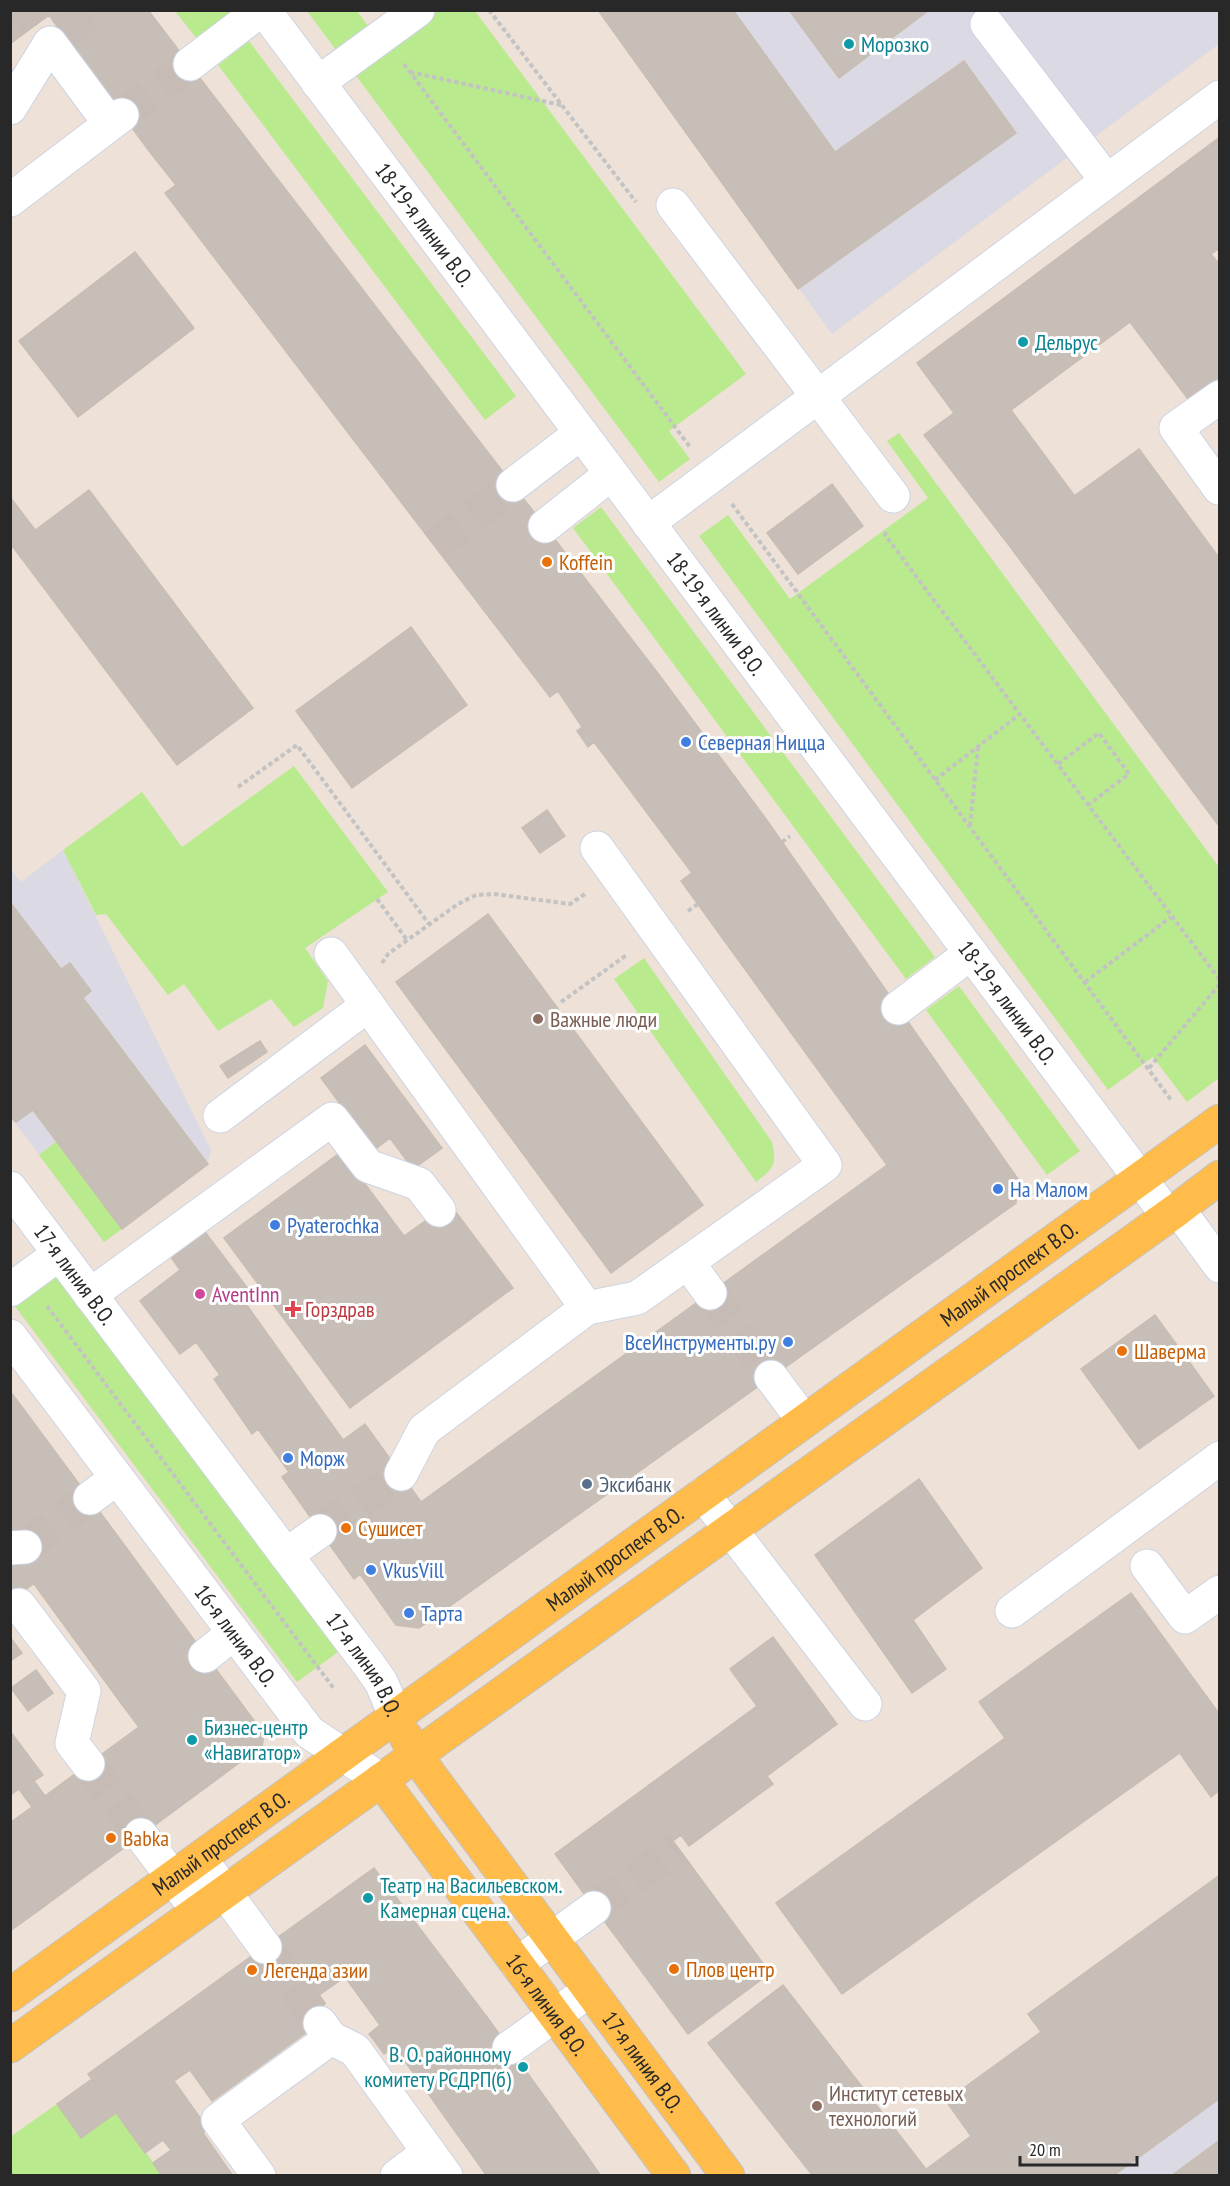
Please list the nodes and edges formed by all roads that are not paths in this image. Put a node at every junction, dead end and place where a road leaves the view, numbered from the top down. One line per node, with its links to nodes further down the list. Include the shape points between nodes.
1 (262, 10): 4 (street); 5 (street, 18-19-я линии В.О.)
2 (418, 10): 5 (street)
3 (987, 24): 8 (street)
4 (190, 64)
5 (318, 83): 13 (street, 18-19-я линии В.О.)
6 (1220, 97): 8 (street)
7 (10, 108): 9 (street, via 50,34 116,120)
8 (1107, 181): 11 (street)
9 (10, 200)
10 (673, 205): 11 (street)
11 (817, 396): 17 (street); 18 (street)
12 (1220, 397): 16 (street, via 1176,428)
13 (581, 433): 14 (street, 18-19-я линии В.О.); 15 (street)
14 (611, 474): 18 (street, 18-19-я линии В.О.); 19 (street)
15 (513, 485)
16 (1219, 489)
17 (892, 496)
18 (648, 523): 21 (street, 18-19-я линии В.О.)
19 (544, 526)
20 (597, 848): 33 (street, via 825,1165)
21 (971, 953): 24 (street); 28 (street, 18-19-я линии В.О.)
22 (331, 954): 23 (street)
23 (368, 1005): 25 (street); 38 (street)
24 (898, 1008)
25 (220, 1116)
26 (1220, 1121): 28 (main road, Малый проспект В.О.)
27 (1220, 1177): 31 (main road, Малый проспект В.О.)
28 (1140, 1179): 31 (street, 18-19-я линии В.О.); 41 (main road, Малый проспект В.О.)
29 (10, 1188): 32 (street, 17-я линия В.О.)
30 (439, 1210): 37 (street, via 419,1184 368,1166 332,1119)
31 (1173, 1212): 34 (street, 18-19-я линии В.О.); 48 (main road, Малый проспект В.О.)
32 (59, 1254): 35 (street); 37 (street, 17-я линия В.О.)
33 (688, 1263): 36 (street); 38 (street, via 637,1298)
34 (1220, 1266)
35 (18, 1284)
36 (710, 1293)
37 (90, 1295): 49 (street, 17-я линия В.О.)
38 (587, 1308): 43 (street, via 424,1430)
39 (10, 1336): 44 (street, 16-я линия В.О.)
40 (771, 1377): 41 (street)
41 (804, 1421): 45 (main road, Малый проспект В.О.)
42 (1220, 1458): 53 (street)
43 (401, 1474)
44 (117, 1478): 46 (street); 54 (street, 16-я линия В.О.)
45 (703, 1494): 48 (street); 57 (main road, Малый проспект В.О.)
46 (90, 1498)
47 (320, 1531): 49 (street)
48 (729, 1532): 56 (street, via 752,1556); 59 (main road, Малый проспект В.О.)
49 (286, 1555): 57 (street, 17-я линия В.О., via 381,1682)
50 (1147, 1566): 51 (street, via 1185,1617)
51 (1220, 1592)
52 (19, 1605): 60 (street, via 84,1691 72,1743)
53 (1012, 1611)
54 (234, 1633): 55 (street); 58 (street, 16-я линия В.О., via 309,1732)
55 (206, 1656)
56 (866, 1704)
57 (396, 1717): 58 (main road, Малый проспект В.О.); 59 (main road, 17-я линия В.О.)
58 (344, 1754): 61 (street, 16-я линия В.О.); 63 (main road, Малый проспект В.О.)
59 (416, 1755): 61 (main road, Малый проспект В.О.); 68 (main road, 17-я линия В.О.)
60 (88, 1764)
61 (381, 1780): 65 (main road, Малый проспект В.О.); 70 (main road, 16-я линия В.О.)
62 (141, 1835): 64 (street)
63 (201, 1858): 64 (main road, Малый проспект В.О.); 65 (street)
64 (172, 1878): 67 (street); 72 (main road, Малый проспект В.О.)
65 (225, 1891): 67 (main road, Малый проспект В.О.); 69 (street)
66 (594, 1908): 68 (street)
67 (198, 1911): 74 (main road, Малый проспект В.О.)
68 (552, 1938): 70 (street); 71 (main road, 17-я линия В.О.)
69 (264, 1947)
70 (517, 1964): 73 (main road, 16-я линия В.О.)
71 (590, 1990): 73 (street); 80 (main road, 17-я линия В.О.)
72 (10, 1995)
73 (554, 2015): 75 (street); 79 (main road, 16-я линия В.О.)
74 (10, 2046)
75 (509, 2048)
76 (438, 2164): 77 (street, via 356,2050 325,2031 218,2120); 78 (street)
77 (258, 2175)
78 (397, 2175)
79 (674, 2175)
80 (728, 2175)

